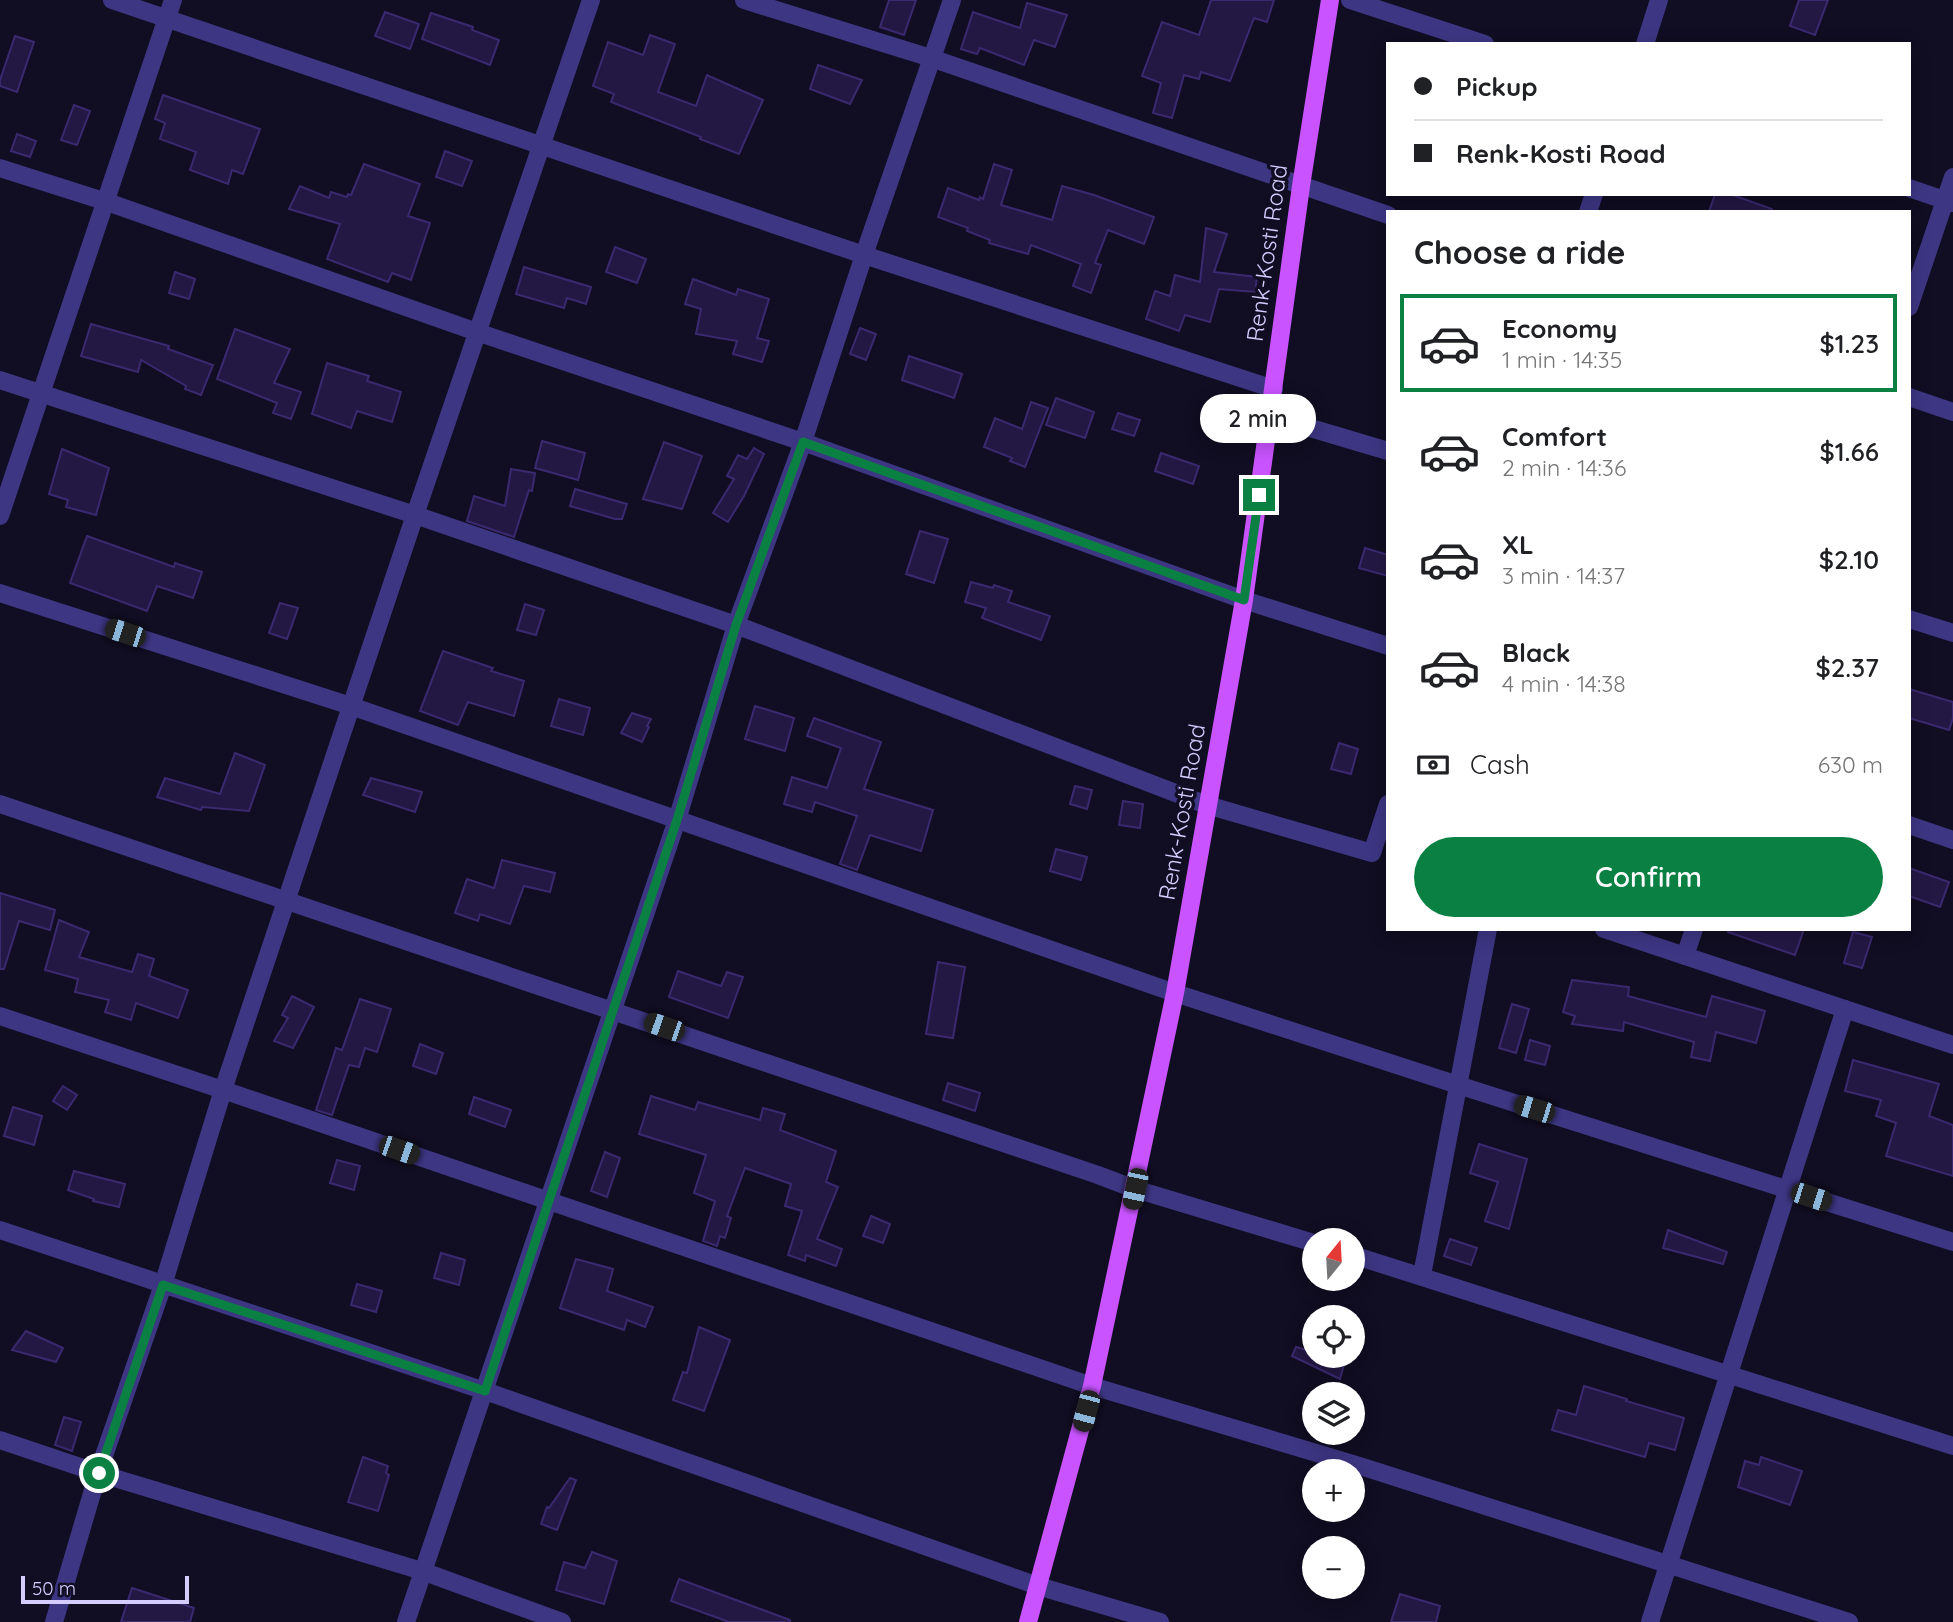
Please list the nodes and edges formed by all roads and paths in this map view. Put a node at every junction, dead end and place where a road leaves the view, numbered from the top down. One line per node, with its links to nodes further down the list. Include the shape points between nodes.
1 (112, 0): 9 (street)
2 (173, 0): 9 (street)
3 (591, 0): 13 (street)
4 (744, 0): 12 (street)
5 (952, 0): 12 (street)
6 (1330, 0): 16 (main road, Renk-Kosti Road)
7 (1350, 0): 10 (street)
8 (1659, 0): 11 (street)
9 (167, 18): 13 (street); 18 (street)
10 (1479, 42)
11 (1646, 42)
12 (931, 58): 16 (street); 21 (street)
13 (541, 145): 21 (street); 23 (street)
14 (0, 168): 18 (street)
15 (1953, 177): 19 (street)
16 (1301, 186): 20 (street); 25 (main road, Renk-Kosti Road)
17 (1911, 189): 19 (street)
18 (107, 202): 23 (street); 26 (street)
19 (1949, 202): 22 (street)
20 (1386, 214)
21 (864, 255): 25 (street); 30 (street)
22 (1911, 302)
23 (477, 332): 30 (street); 32 (street)
24 (0, 380): 26 (street)
25 (1274, 389): 29 (main road, Renk-Kosti Road)
26 (41, 394): 32 (street); 33 (street)
27 (1911, 398): 28 (street)
28 (1953, 412)
29 (1270, 416): 31 (street); 35 (main road, Renk-Kosti Road)
30 (803, 442): 35 (street); 37 (street)
31 (1386, 450)
32 (415, 515): 37 (street); 40 (street)
33 (0, 516)
34 (0, 593): 40 (street)
35 (1244, 600): 39 (street); 42 (main road, Renk-Kosti Road)
36 (1911, 620): 38 (street)
37 (736, 625): 42 (street); 44 (street)
38 (1953, 633)
39 (1386, 645)
40 (351, 706): 44 (street); 48 (street)
41 (0, 804): 48 (street)
42 (1207, 805): 47 (street); 53 (main road, Renk-Kosti Road)
43 (1386, 817): 47 (street)
44 (677, 820): 53 (street); 55 (street)
45 (1911, 826): 46 (street)
46 (1953, 840)
47 (1380, 855)
48 (287, 900): 55 (street); 59 (street)
49 (1488, 931): 58 (street)
50 (1610, 931): 52 (street)
51 (1693, 931): 52 (street)
52 (1685, 956): 54 (street)
53 (1175, 993): 58 (street); 60 (main road, Renk-Kosti Road)
54 (1845, 1009): 57 (street); 61 (street)
55 (613, 1010): 60 (street); 62 (street)
56 (0, 1016): 59 (street)
57 (1953, 1045)
58 (1458, 1085): 61 (street); 67 (street)
59 (223, 1090): 62 (street); 68 (street)
60 (1135, 1189): 64 (street); 70 (main road, Renk-Kosti Road)
61 (1787, 1189): 65 (street); 69 (street)
62 (549, 1202): 70 (street); 71 (street)
63 (0, 1230): 68 (street)
64 (1302, 1239)
65 (1953, 1242)
66 (1365, 1258): 67 (street)
67 (1422, 1275): 69 (street)
68 (163, 1285): 71 (street); 74 (street)
69 (1728, 1374): 73 (street); 75 (street)
70 (1092, 1386): 75 (street); 77 (main road, Renk-Kosti Road)
71 (485, 1391): 76 (street); 77 (street)
72 (0, 1440): 74 (street)
73 (1953, 1446)
74 (99, 1473): 76 (street); 78 (street)
75 (1668, 1564): 83 (street); 84 (street)
76 (422, 1571): 79 (street); 80 (street)
77 (1038, 1586): 81 (main road, Renk-Kosti Road); 82 (street)
78 (54, 1622)
79 (406, 1622)
80 (562, 1622)
81 (1028, 1622)
82 (1160, 1622)
83 (1650, 1622)
84 (1850, 1622)

